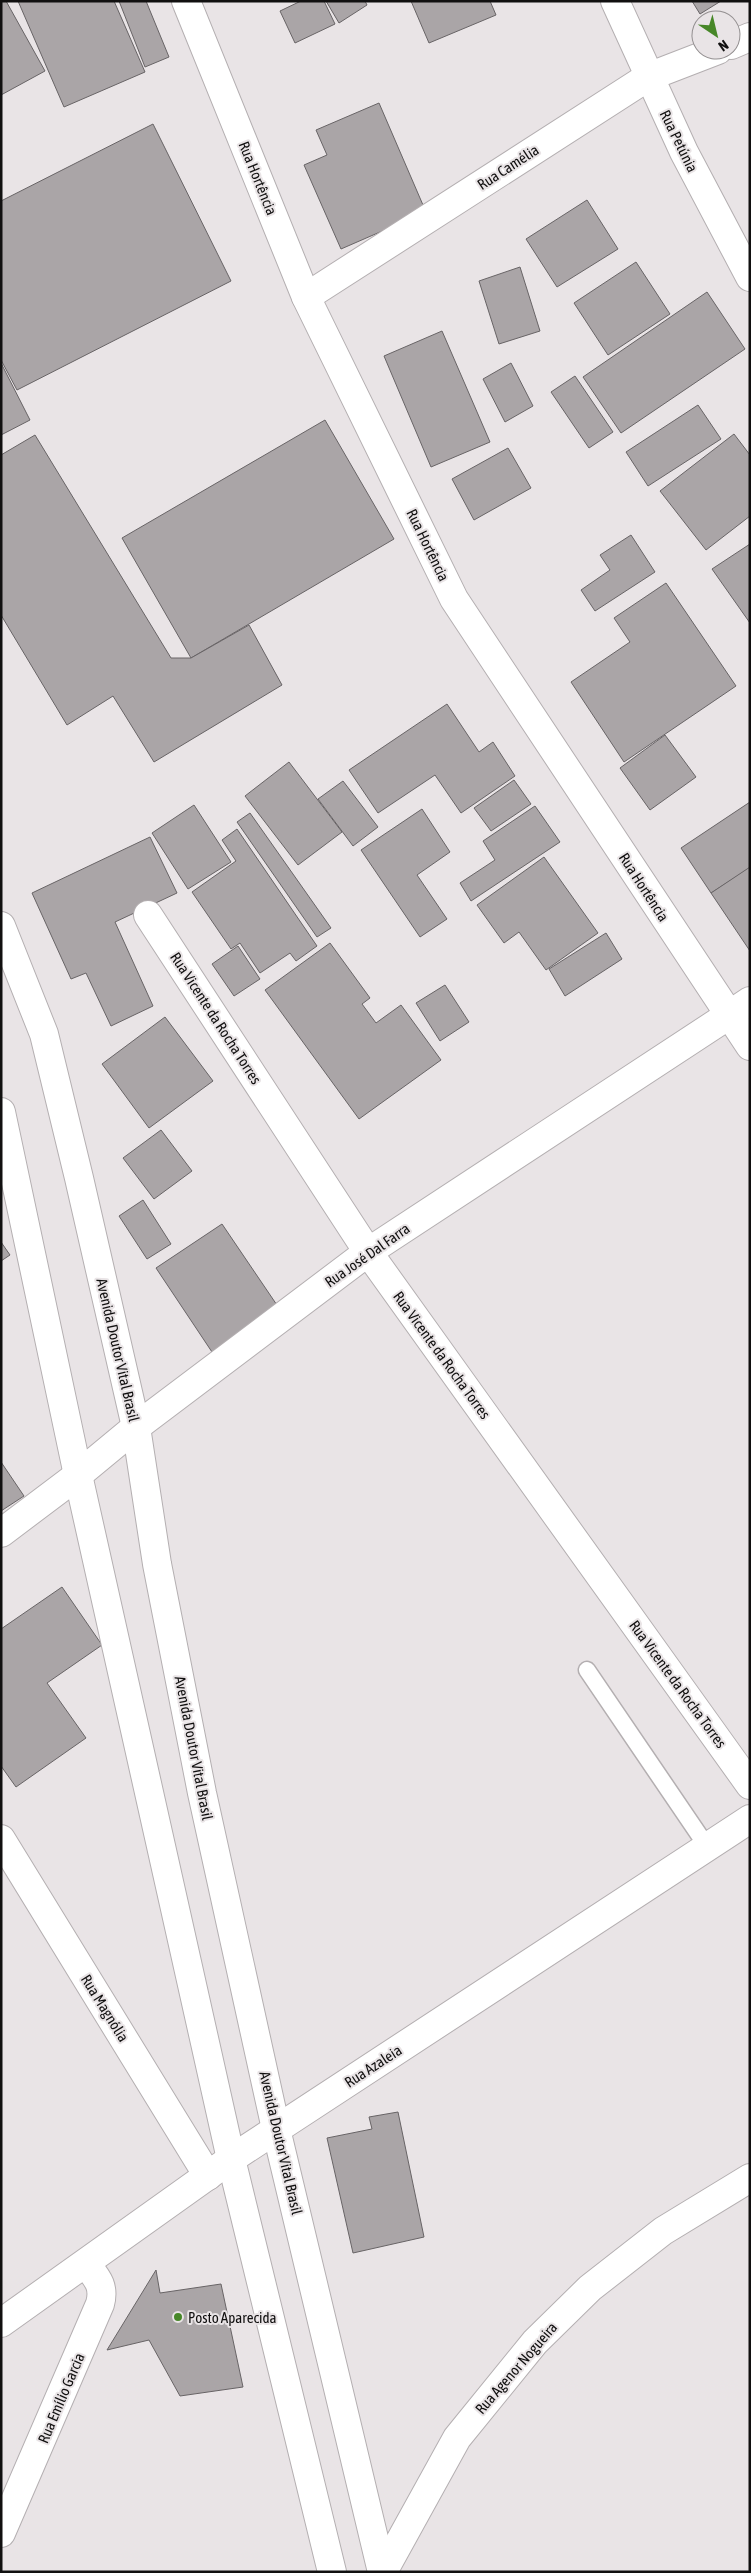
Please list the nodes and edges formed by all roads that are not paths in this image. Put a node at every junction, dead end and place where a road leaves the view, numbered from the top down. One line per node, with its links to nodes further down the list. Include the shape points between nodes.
1 (186, 1): 6 (street, Rua Hortência)
2 (615, 1): 4 (street, Rua Petúnia)
3 (692, 60): 4 (street, Rua Camélia)
4 (648, 77): 5 (street, Rua Petúnia); 6 (street, Rua Camélia)
5 (750, 277)
6 (306, 297): 9 (street, Rua Hortência, via 454,599)
7 (148, 915): 12 (street, Rua Vicente da Rocha Torres)
8 (1, 926): 13 (street, Avenida Doutor Vital Brasil, via 44,1034)
9 (739, 1008): 10 (street, Rua Hortência); 12 (street, Rua José Dal Farra)
10 (750, 1046)
11 (1, 1112): 14 (street)
12 (368, 1252): 13 (street, Rua José Dal Farra); 17 (street, Rua Vicente da Rocha Torres)
13 (136, 1427): 14 (street, Rua José Dal Farra); 21 (street, Avenida Doutor Vital Brasil, via 157,1564 202,1793)
14 (78, 1475): 15 (street, Rua José Dal Farra); 22 (street)
15 (1, 1533)
16 (588, 1670): 20 (lane)
17 (750, 1785)
18 (750, 1819): 20 (street, Rua Azaleia)
19 (1, 1839): 23 (street, Rua Magnólia)
20 (708, 1848): 21 (street, Rua Azaleia)
21 (276, 2129): 22 (street, Rua Azaleia); 29 (street, Avenida Doutor Vital Brasil)
22 (231, 2159): 23 (street, Rua Azaleia); 28 (street)
23 (208, 2176): 25 (street, Rua Azaleia)
24 (750, 2178): 29 (street, Rua Agenor Nogueira, via 655,2237 590,2288 535,2342 457,2438)
25 (86, 2264): 26 (street, Rua Azaleia); 27 (street, Rua Emílio Garcia, via 101,2283 103,2294 100,2304)
26 (1, 2323)
27 (5, 2515)
28 (332, 2572)
29 (382, 2572)

